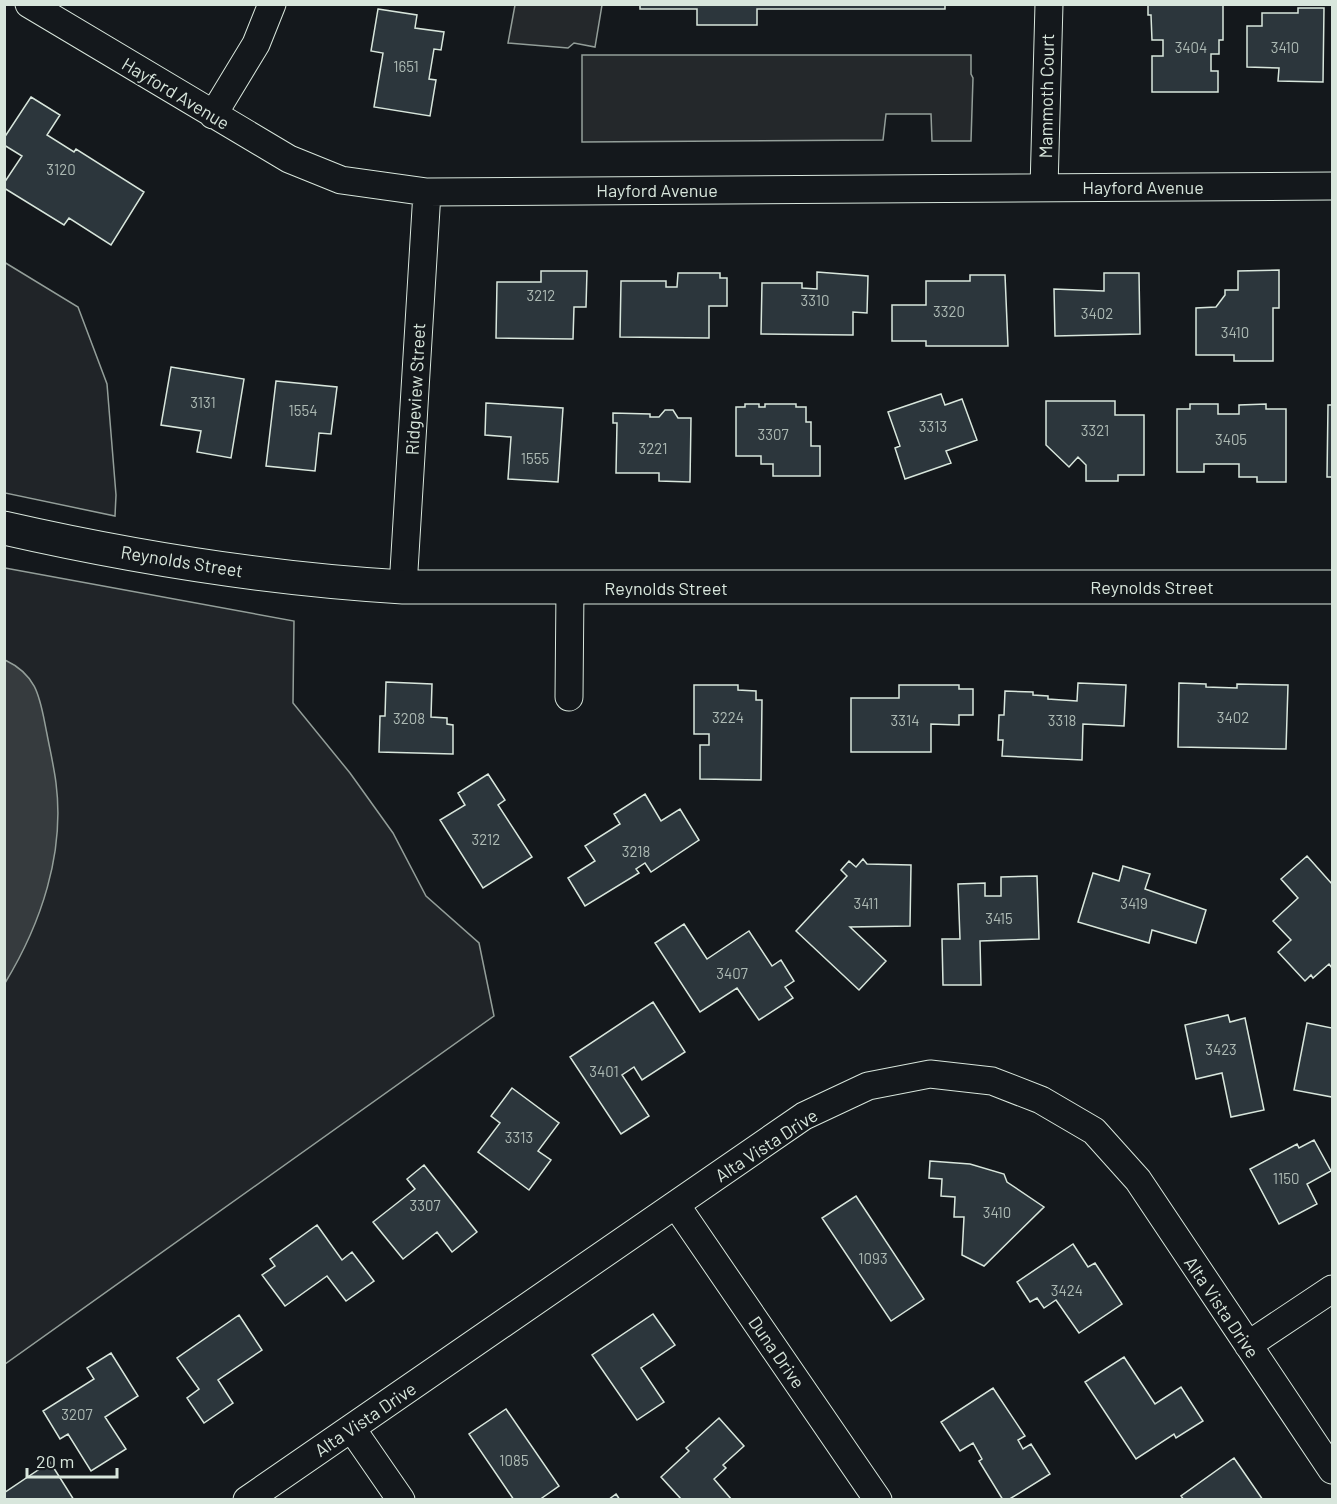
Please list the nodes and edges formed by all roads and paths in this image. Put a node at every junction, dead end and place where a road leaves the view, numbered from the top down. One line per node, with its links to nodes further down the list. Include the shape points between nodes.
1 (29, 4): 4 (street, Hayford Avenue)
2 (272, 4): 4 (street, via 256,44)
3 (1049, 4): 6 (street, Mammoth Court)
4 (213, 115): 7 (street, Hayford Avenue, via 289,159 342,180)
5 (1332, 186): 6 (street, Hayford Avenue)
6 (1044, 188): 7 (street, Hayford Avenue)
7 (427, 192): 9 (street, Ridgeview Street)
8 (4, 528): 9 (street, Reynolds Street, via 92,548 242,571)
9 (403, 586): 11 (street, Reynolds Street)
10 (1332, 587): 11 (street, Reynolds Street)
11 (570, 589): 12 (street)
12 (569, 697)
13 (676, 1205): 15 (street, Alta Vista Drive, via 804,1116 868,1086 930,1074 992,1081 1041,1100 1094,1131 1138,1180); 16 (street, Alta Vista Drive); 20 (street, Duna Drive)
14 (1332, 1289): 15 (street)
15 (1248, 1345): 17 (street, Alta Vista Drive)
16 (352, 1429): 18 (street, Alta Vista Drive); 19 (street)
17 (1332, 1470)
18 (247, 1500)
19 (402, 1500)
20 (878, 1500)

